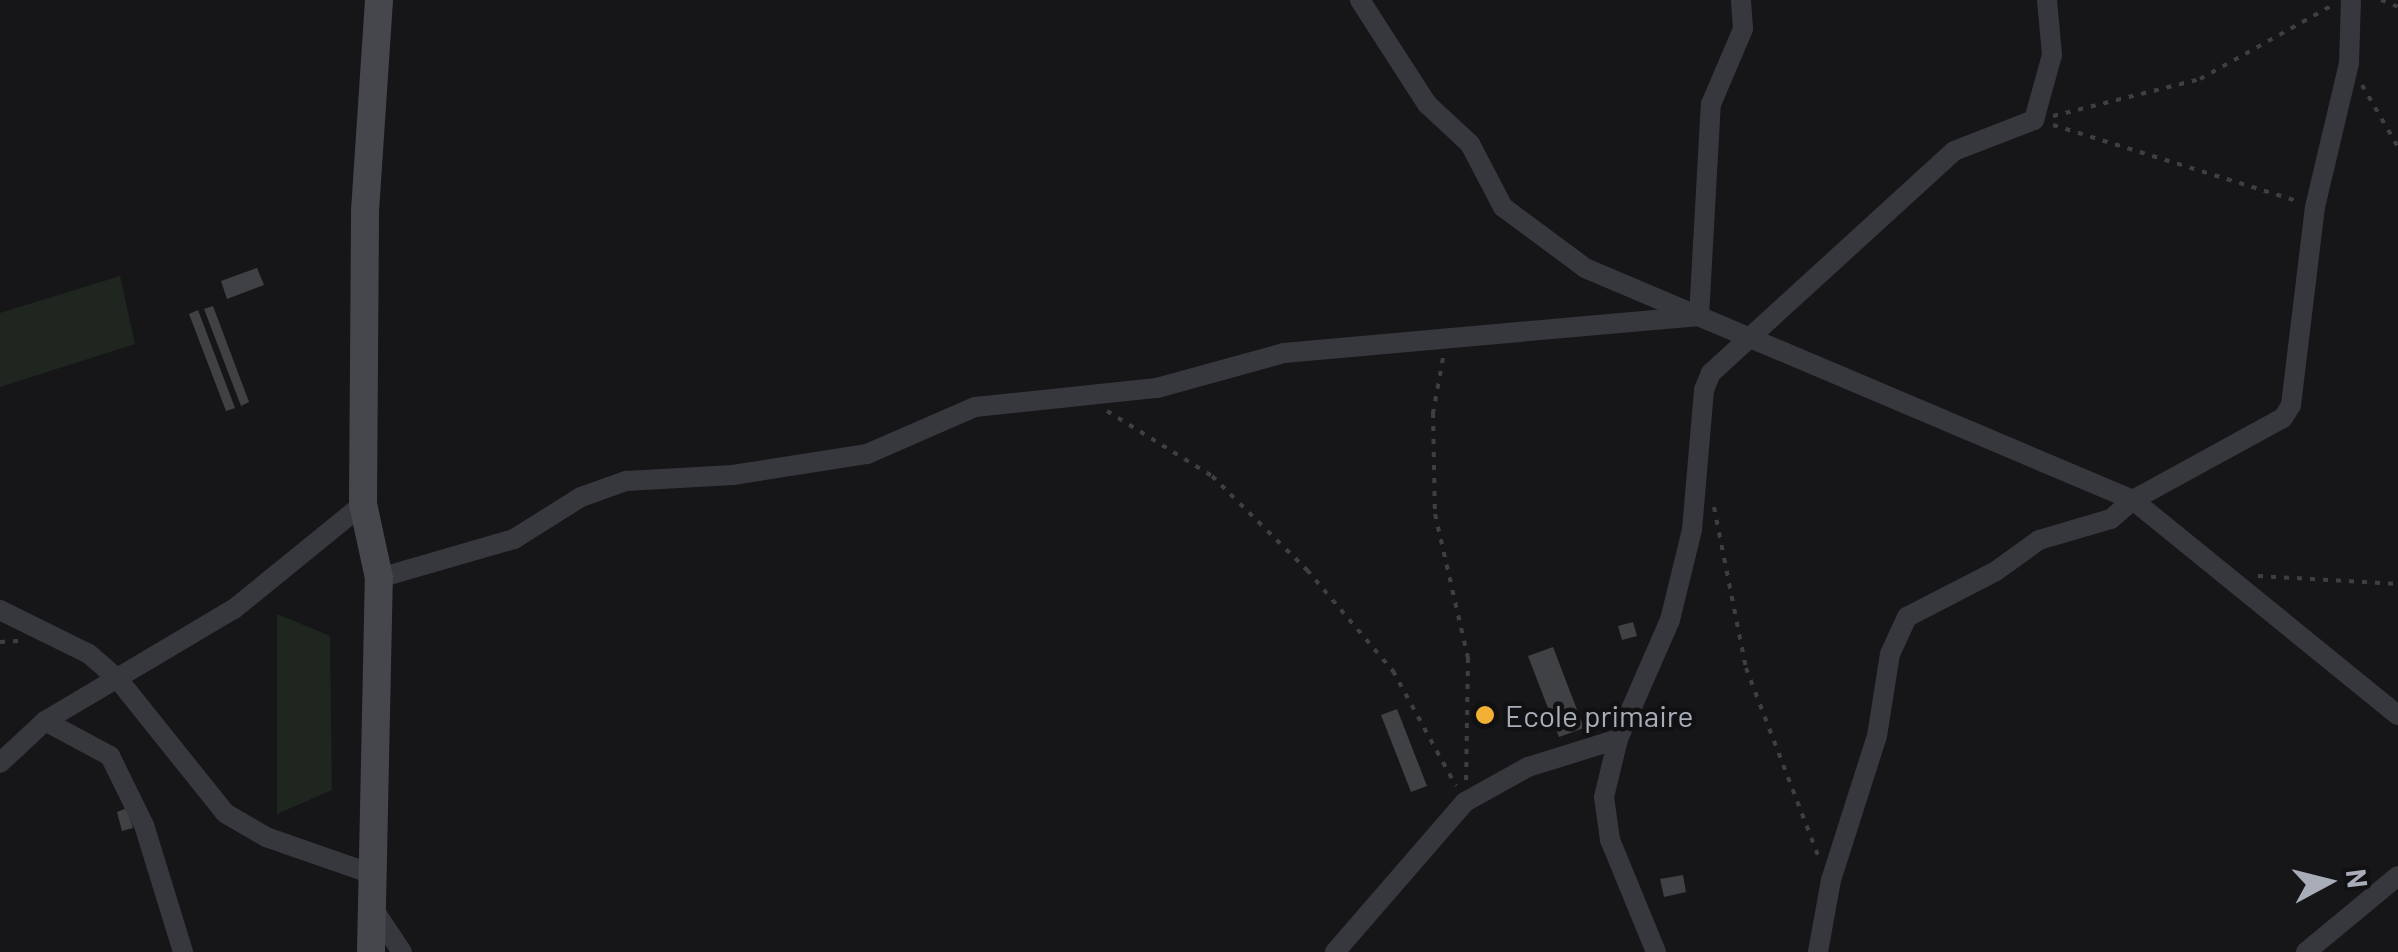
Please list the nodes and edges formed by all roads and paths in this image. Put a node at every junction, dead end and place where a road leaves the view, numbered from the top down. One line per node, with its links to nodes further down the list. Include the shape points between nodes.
1 (378, 0): 18 (street, via 364,211)
2 (1360, 0): 12 (street, via 1427,104 1470,144 1503,207 1585,268)
3 (1741, 0): 12 (street, via 1743,29 1711,104)
4 (2046, 0): 9 (street, via 2052,54)
5 (2349, 0): 8 (street); 9 (path, via 2200,79)
6 (2381, 0): 7 (path)
7 (2398, 7)
8 (2350, 63): 10 (path); 11 (street)
9 (2034, 120): 11 (path); 13 (street, via 1954,151 1888,206)
10 (2398, 147)
11 (2315, 207): 17 (street, via 2291,405 2283,418)
12 (1699, 316): 13 (street); 14 (street)
13 (1757, 336): 17 (street, via 1876,394); 26 (street, via 1712,373 1704,390 1692,530 1670,620)
14 (1454, 340): 15 (street, via 1284,353 1158,388); 28 (path, via 1436,370 1433,446 1435,514 1468,658)
15 (1082, 396): 20 (street, via 975,406 867,454 626,481 581,497 514,539); 28 (path, via 1212,476 1306,570 1393,671)
16 (1712, 500): 31 (path, via 1746,668 1806,834)
17 (2134, 500): 19 (street); 31 (street, via 2112,519 2038,540 1996,572 1907,617 1890,654 1867,774)
18 (363, 504): 20 (street); 23 (street, via 234,609)
19 (2227, 576): 21 (path); 24 (street)
20 (379, 578): 29 (street)
21 (2398, 584)
22 (0, 610): 23 (street, via 89,654)
23 (117, 678): 25 (street); 29 (street, via 225,813 266,836)
24 (2398, 715)
25 (45, 722): 27 (street); 33 (street, via 98,744 110,756 144,825)
26 (1618, 739): 28 (street, via 1528,767); 37 (street, via 1604,797 1610,840)
27 (0, 763)
28 (1466, 802): 36 (street)
29 (372, 874): 32 (street)
30 (2398, 876): 39 (street)
31 (1831, 880): 38 (street)
32 (372, 907): 34 (street); 35 (street)
33 (183, 952)
34 (370, 952)
35 (402, 952)
36 (1335, 952)
37 (1656, 952)
38 (1818, 952)
39 (2306, 952)

